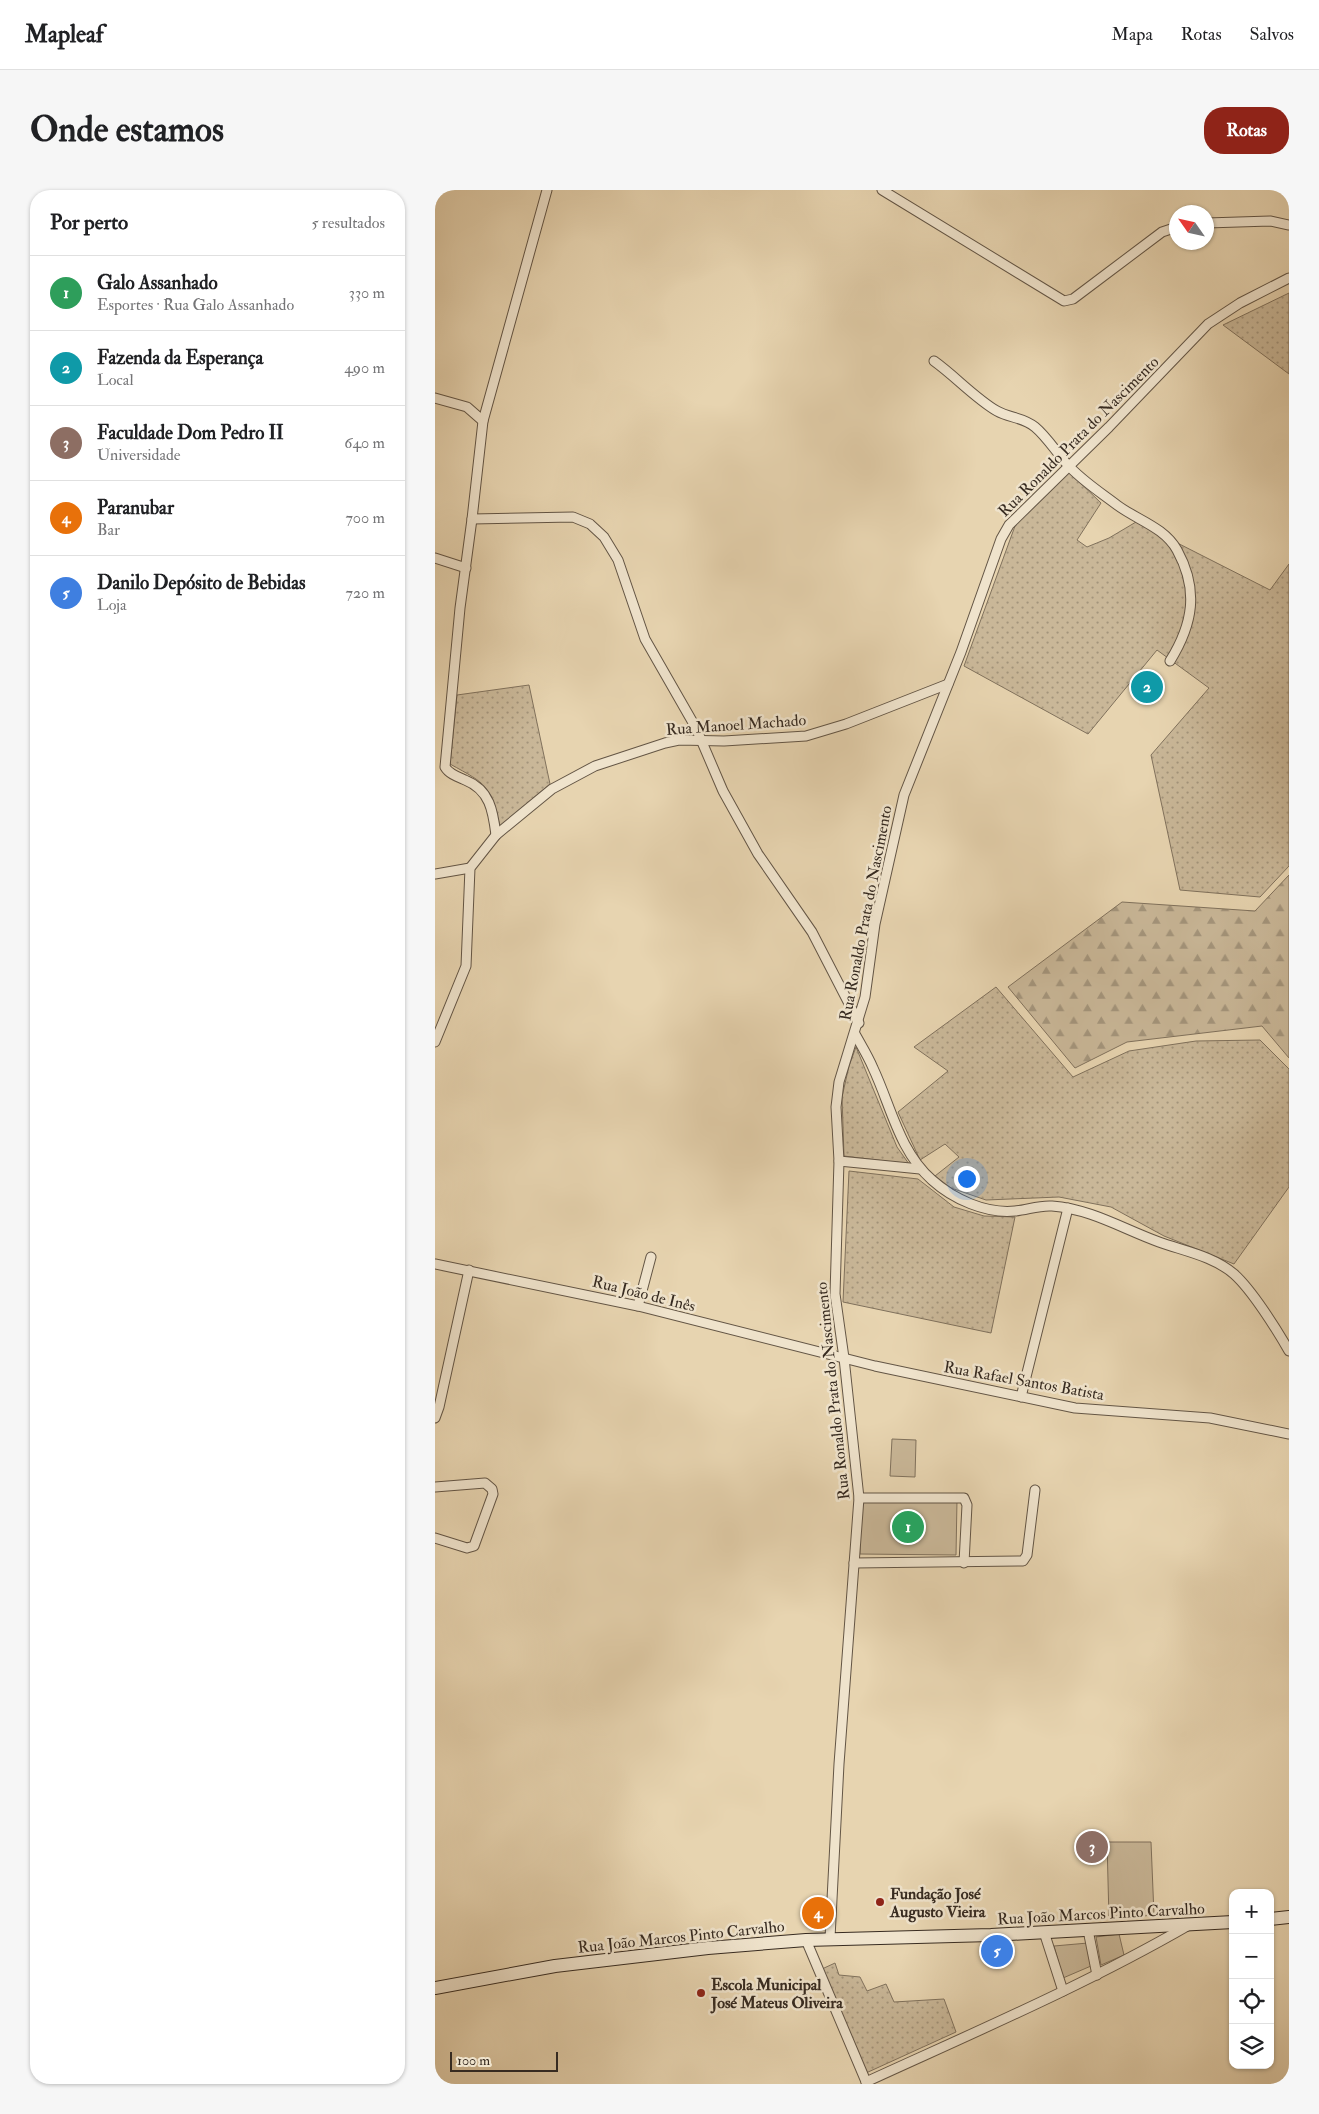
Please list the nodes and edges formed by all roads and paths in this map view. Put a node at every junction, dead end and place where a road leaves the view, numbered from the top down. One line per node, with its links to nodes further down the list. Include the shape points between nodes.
1 (547, 190): 9 (street)
2 (882, 190): 5 (street, via 1065,301 1073,299)
3 (1214, 223): 4 (street, via 1270,221)
4 (1289, 225)
5 (1169, 230)
6 (1289, 278): 10 (street, Rua Ronaldo Prata do Nascimento, via 1208,324)
7 (934, 361): 10 (street, via 998,412 1030,423)
8 (435, 398): 9 (street, via 467,407)
9 (483, 421): 11 (street)
10 (1068, 465): 14 (street, via 1125,512 1163,534 1177,551 1189,585 1191,614 1185,635); 15 (street, Rua Ronaldo Prata do Nascimento, via 1005,532)
11 (473, 519): 13 (street); 16 (street, via 559,516 581,519 599,532 618,560 645,639)
12 (435, 558): 13 (street)
13 (466, 568): 17 (street, via 445,767 484,791)
14 (1170, 661)
15 (948, 684): 16 (street, Rua Manoel Machado, via 806,736); 20 (street, Rua Ronaldo Prata do Nascimento, via 904,795 875,924)
16 (701, 741): 17 (street, Rua Manoel Machado, via 672,741 595,766 552,789); 20 (street, via 748,839 812,932)
17 (496, 835): 18 (street, Rua Manoel Machado)
18 (470, 868): 19 (street); 22 (street, via 466,966)
19 (435, 874)
20 (859, 1023): 21 (street, Rua Ronaldo Prata do Nascimento)
21 (855, 1034): 23 (street, Rua Ronaldo Prata do Nascimento, via 839,1082 836,1107); 24 (street, via 900,1134)
22 (435, 1042)
23 (839, 1161): 24 (street); 31 (street, Rua Ronaldo Prata do Nascimento, via 835,1294)
24 (920, 1169): 25 (street, via 951,1194 986,1208 1015,1211 1049,1206)
25 (1068, 1208): 30 (street, via 1099,1216 1221,1265 1243,1283); 32 (street)
26 (651, 1257): 29 (street)
27 (435, 1264): 28 (street, Rua João de Inês)
28 (469, 1270): 29 (street, Rua João de Inês); 33 (street)
29 (638, 1306): 31 (street, Rua João de Inês)
30 (1289, 1351)
31 (844, 1358): 32 (street, Rua Rafael Santos Batista); 37 (street, Rua Ronaldo Prata do Nascimento)
32 (1021, 1397): 34 (street, Rua Rafael Santos Batista, via 1075,1408 1210,1418)
33 (435, 1418)
34 (1289, 1434)
35 (435, 1487): 38 (street, via 485,1483 492,1489 492,1503 476,1543 471,1547)
36 (1035, 1490): 40 (street, via 1027,1555 1023,1562)
37 (859, 1498): 39 (street, Rua Ronaldo Prata do Nascimento); 40 (street, via 962,1497 967,1505)
38 (435, 1538)
39 (854, 1563): 40 (street); 47 (street, Rua Ronaldo Prata do Nascimento)
40 (964, 1563)
41 (1289, 1917): 42 (main road)
42 (1274, 1918)
43 (1229, 1922): 44 (main road, Rua João Marcos Pinto Carvalho)
44 (1189, 1925): 45 (main road, Rua João Marcos Pinto Carvalho); 49 (street)
45 (1088, 1930): 46 (main road, Rua João Marcos Pinto Carvalho); 49 (street)
46 (1044, 1932): 47 (main road, Rua João Marcos Pinto Carvalho); 51 (street)
47 (830, 1938): 48 (main road, Rua João Marcos Pinto Carvalho)
48 (806, 1940): 50 (main road, Rua João Marcos Pinto Carvalho, via 555,1966); 52 (street)
49 (1097, 1976): 51 (street)
50 (435, 1988)
51 (1063, 1991): 52 (street)
52 (867, 2083)

